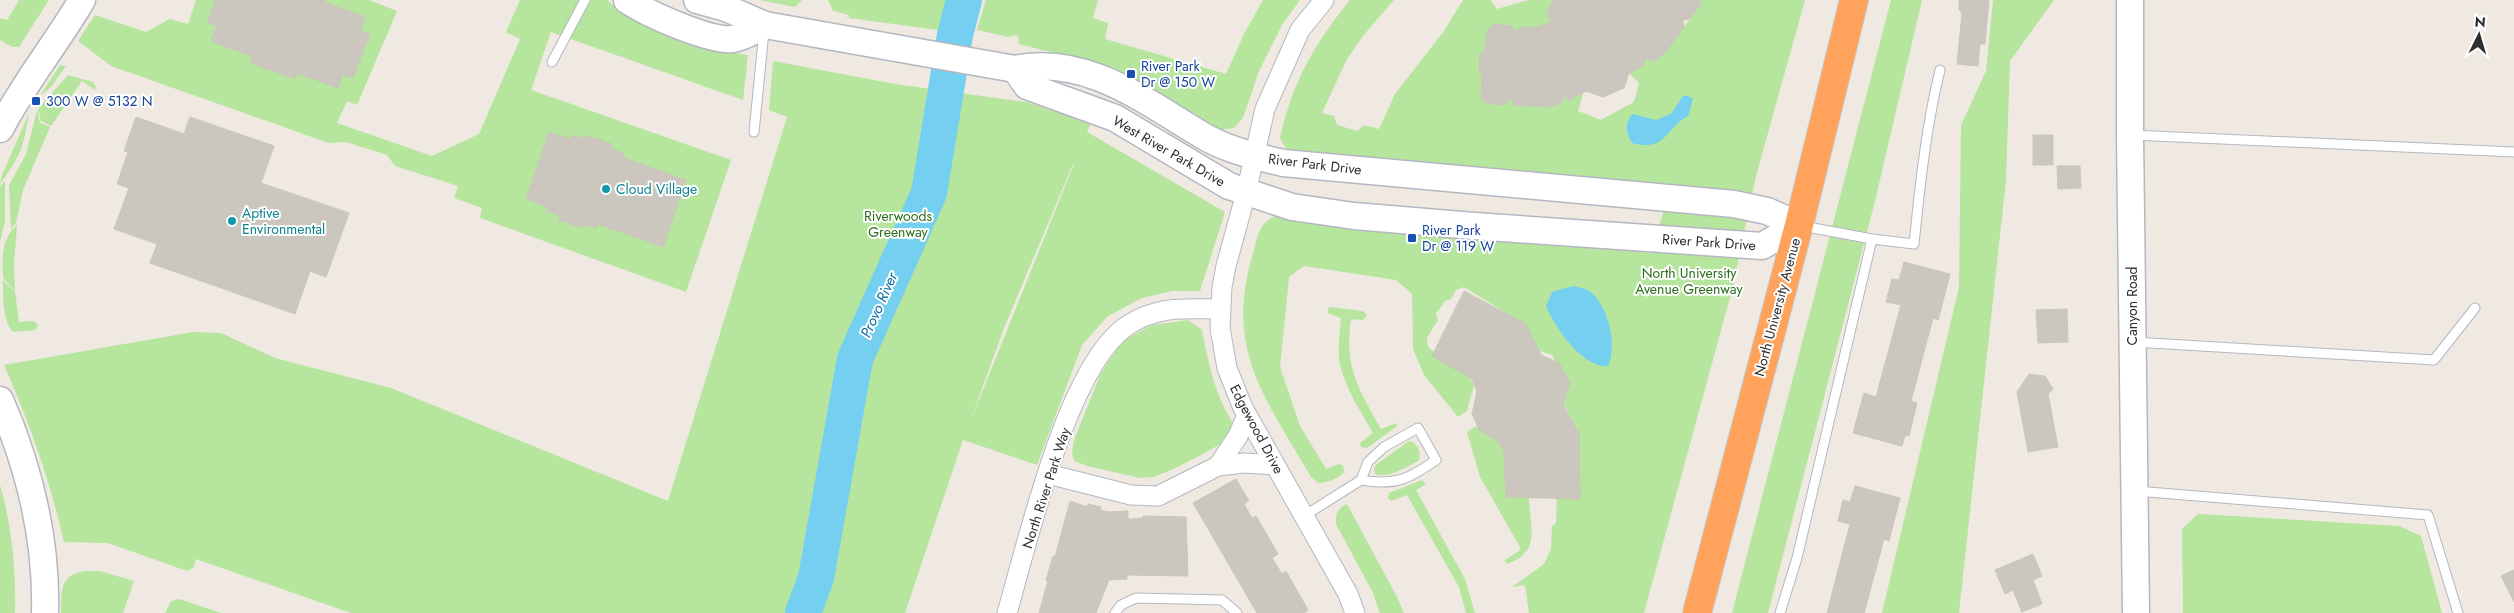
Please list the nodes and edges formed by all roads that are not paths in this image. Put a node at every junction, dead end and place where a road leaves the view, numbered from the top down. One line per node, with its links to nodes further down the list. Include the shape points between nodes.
1 (82, 0): 12 (street, via 30,76)
2 (585, 0): 9 (lane)
3 (628, 0): 8 (street, via 659,19 731,39)
4 (697, 0): 8 (street)
5 (1324, 0): 16 (street, Edgewood Drive, via 1300,30 1265,109)
6 (1854, 0): 17 (highway, North University Avenue)
7 (2130, 0): 14 (street, Canyon Road)
8 (765, 25): 10 (street); 13 (lane)
9 (552, 62)
10 (1014, 69): 16 (street, via 1047,66 1073,70 1106,81 1142,97 1209,138); 16 (street, West River Park Drive, via 1027,86 1115,118 1229,186)
11 (1940, 70): 18 (lane, via 1923,153 1914,244)
12 (0, 128)
13 (754, 132)
14 (2130, 135): 15 (lane); 21 (street, Canyon Road)
15 (2514, 152)
16 (1250, 173): 17 (street, River Park Drive, via 1283,163 1734,204 1767,211); 17 (street, River Park Drive, via 1292,207 1354,216 1762,246); 20 (street, Edgewood Drive, via 1226,266)
17 (1799, 226): 18 (lane); 35 (highway, North University Avenue)
18 (1872, 239): 36 (lane, via 1797,558)
19 (2475, 308): 21 (lane, via 2434,360)
20 (1220, 309): 23 (street, Edgewood Drive, via 1222,348 1227,368); 26 (street, North River Park Way, via 1164,309 1128,325 1103,349 1082,385)
21 (2132, 342): 28 (street, Canyon Road)
22 (0, 400): 30 (street, via 20,450 36,508 44,562)
23 (1247, 415): 24 (street, Edgewood Drive); 25 (street)
24 (1275, 465): 25 (street, via 1244,463); 29 (street, Edgewood Drive)
25 (1218, 466): 26 (street, via 1158,496 1131,495)
26 (1048, 474): 31 (street, North River Park Way)
27 (1361, 480): 27 (lane, via 1382,484 1400,481 1436,460 1418,428 1384,447 1368,462); 29 (lane)
28 (2134, 490): 37 (street, Canyon Road); 38 (lane, via 2428,515)
29 (1304, 516): 34 (street, Edgewood Drive, via 1348,594)
30 (45, 613)
31 (1007, 613)
32 (1115, 613): 33 (lane, via 1136,598 1222,600)
33 (1237, 613)
34 (1355, 613)
35 (1697, 613)
36 (1780, 613)
37 (2136, 613)
38 (2458, 613)

